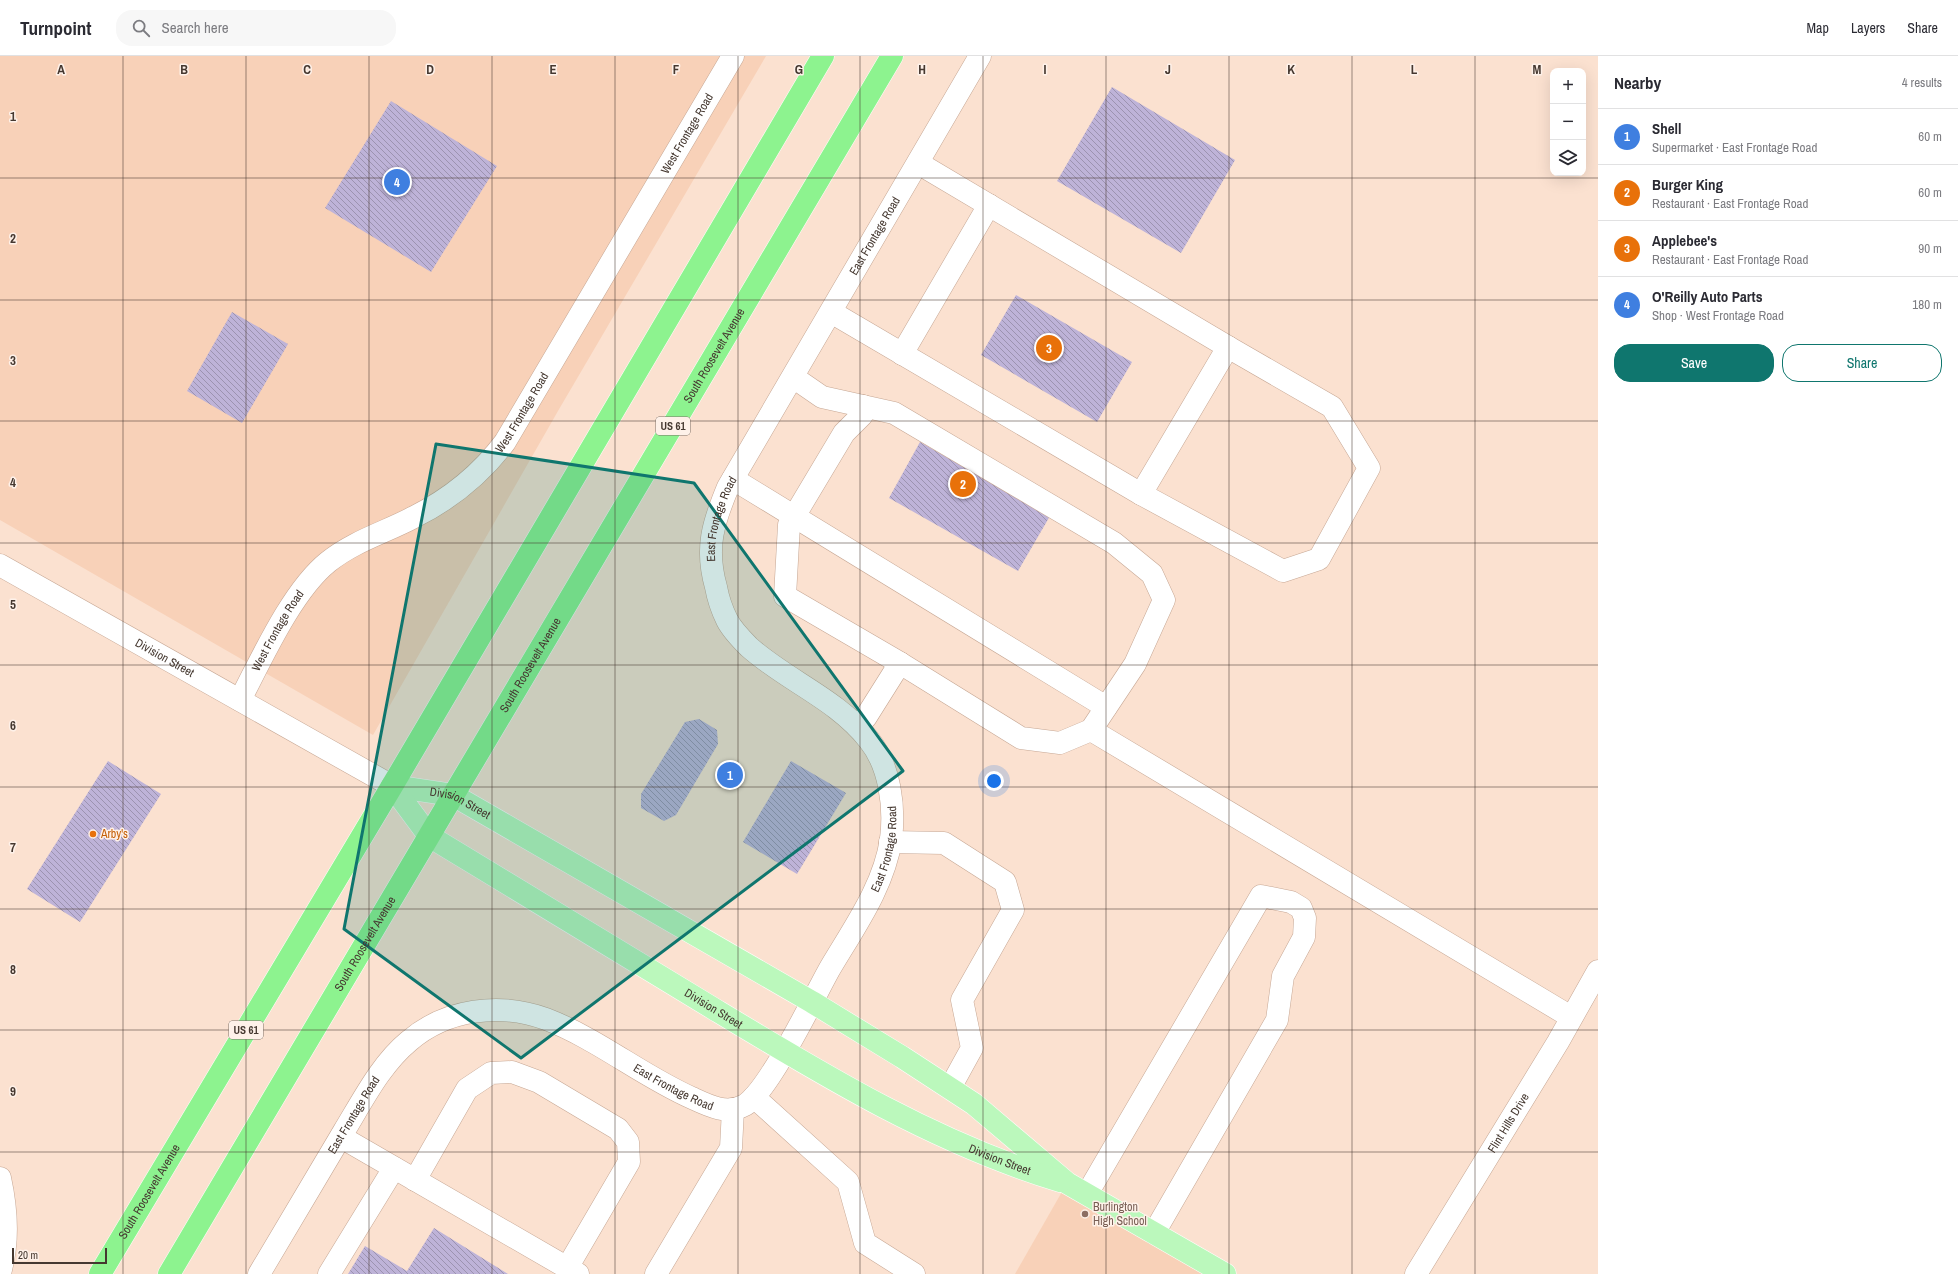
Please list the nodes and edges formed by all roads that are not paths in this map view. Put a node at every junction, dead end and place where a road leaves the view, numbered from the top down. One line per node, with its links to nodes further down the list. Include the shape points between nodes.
1 (733, 56): 17 (street, West Frontage Road, via 506,442 493,459 450,496 415,517 341,552 322,568 311,579 281,625)
2 (823, 56): 21 (highway, South Roosevelt Avenue / US 61)
3 (892, 56): 22 (highway, South Roosevelt Avenue / US 61)
4 (980, 56): 5 (street, East Frontage Road)
5 (918, 163): 6 (street); 7 (street, East Frontage Road)
6 (989, 205): 8 (street); 9 (street)
7 (831, 312): 9 (street); 10 (street, East Frontage Road)
8 (1228, 347): 13 (street); 13 (street, via 1332,408 1369,468 1319,559 1283,571)
9 (902, 354): 13 (street)
10 (793, 377): 11 (street, via 822,396); 12 (street, East Frontage Road)
11 (863, 406): 14 (street, via 862,415 844,432); 18 (street, via 901,418 1114,543 1152,574 1164,600 1134,664)
12 (733, 479): 14 (street); 19 (street, East Frontage Road, via 716,514 710,568 728,622 742,640 763,659 836,707)
13 (1141, 494)
14 (795, 515): 16 (street, via 789,525 785,596); 18 (street)
15 (0, 566): 17 (street, Division Street)
16 (900, 663): 19 (street, via 866,717); 20 (street, via 1021,738 1060,743)
17 (240, 700): 21 (street, Division Street)
18 (1106, 707): 20 (street)
19 (857, 726): 24 (street, East Frontage Road, via 872,743 884,766 893,813)
20 (1092, 730): 27 (street)
21 (392, 786): 22 (main road, Division Street); 23 (main road, Division Street); 41 (highway, South Roosevelt Avenue / US 61)
22 (453, 795): 23 (highway, South Roosevelt Avenue / US 61); 26 (main road, Division Street)
23 (429, 836): 28 (main road, Division Street); 42 (highway, South Roosevelt Avenue / US 61)
24 (890, 842): 26 (street, East Frontage Road, via 875,890); 29 (street, via 944,843 1005,882 1012,910 962,1000 972,1048)
25 (1598, 971): 27 (street, Flint Hills Drive)
26 (812, 1002): 28 (street, East Frontage Road); 29 (main road, Division Street)
27 (1571, 1017): 48 (street, Flint Hills Drive)
28 (784, 1051): 30 (street, East Frontage Road); 36 (main road, Division Street, via 909,1120 955,1142 1014,1167)
29 (950, 1088): 36 (main road, Division Street, via 992,1118)
30 (754, 1097): 31 (street, East Frontage Road, via 748,1103); 46 (street, via 848,1182 865,1243)
31 (733, 1109): 32 (street, East Frontage Road, via 713,1108 678,1092 576,1033 544,1018 480,1010 451,1016 431,1024 406,1042 386,1065); 45 (street, via 731,1148)
32 (341, 1137): 33 (street); 43 (street, East Frontage Road)
33 (394, 1168): 35 (street); 44 (street)
34 (0, 1178): 40 (street, via 7,1232)
35 (415, 1180): 39 (street); 39 (street, via 467,1089 491,1073 512,1072 562,1094 618,1129 628,1142 629,1162)
36 (1067, 1183): 37 (main road, Division Street)
37 (1087, 1194): 38 (main road, Division Street); 38 (street, via 1261,896 1291,902 1301,908 1305,918 1304,937 1283,976 1277,1020)
38 (1154, 1233): 47 (main road, Division Street)
39 (573, 1271)
40 (0, 1273)
41 (100, 1274)
42 (169, 1274)
43 (259, 1274)
44 (329, 1274)
45 (656, 1274)
46 (914, 1274)
47 (1225, 1274)
48 (1416, 1274)

